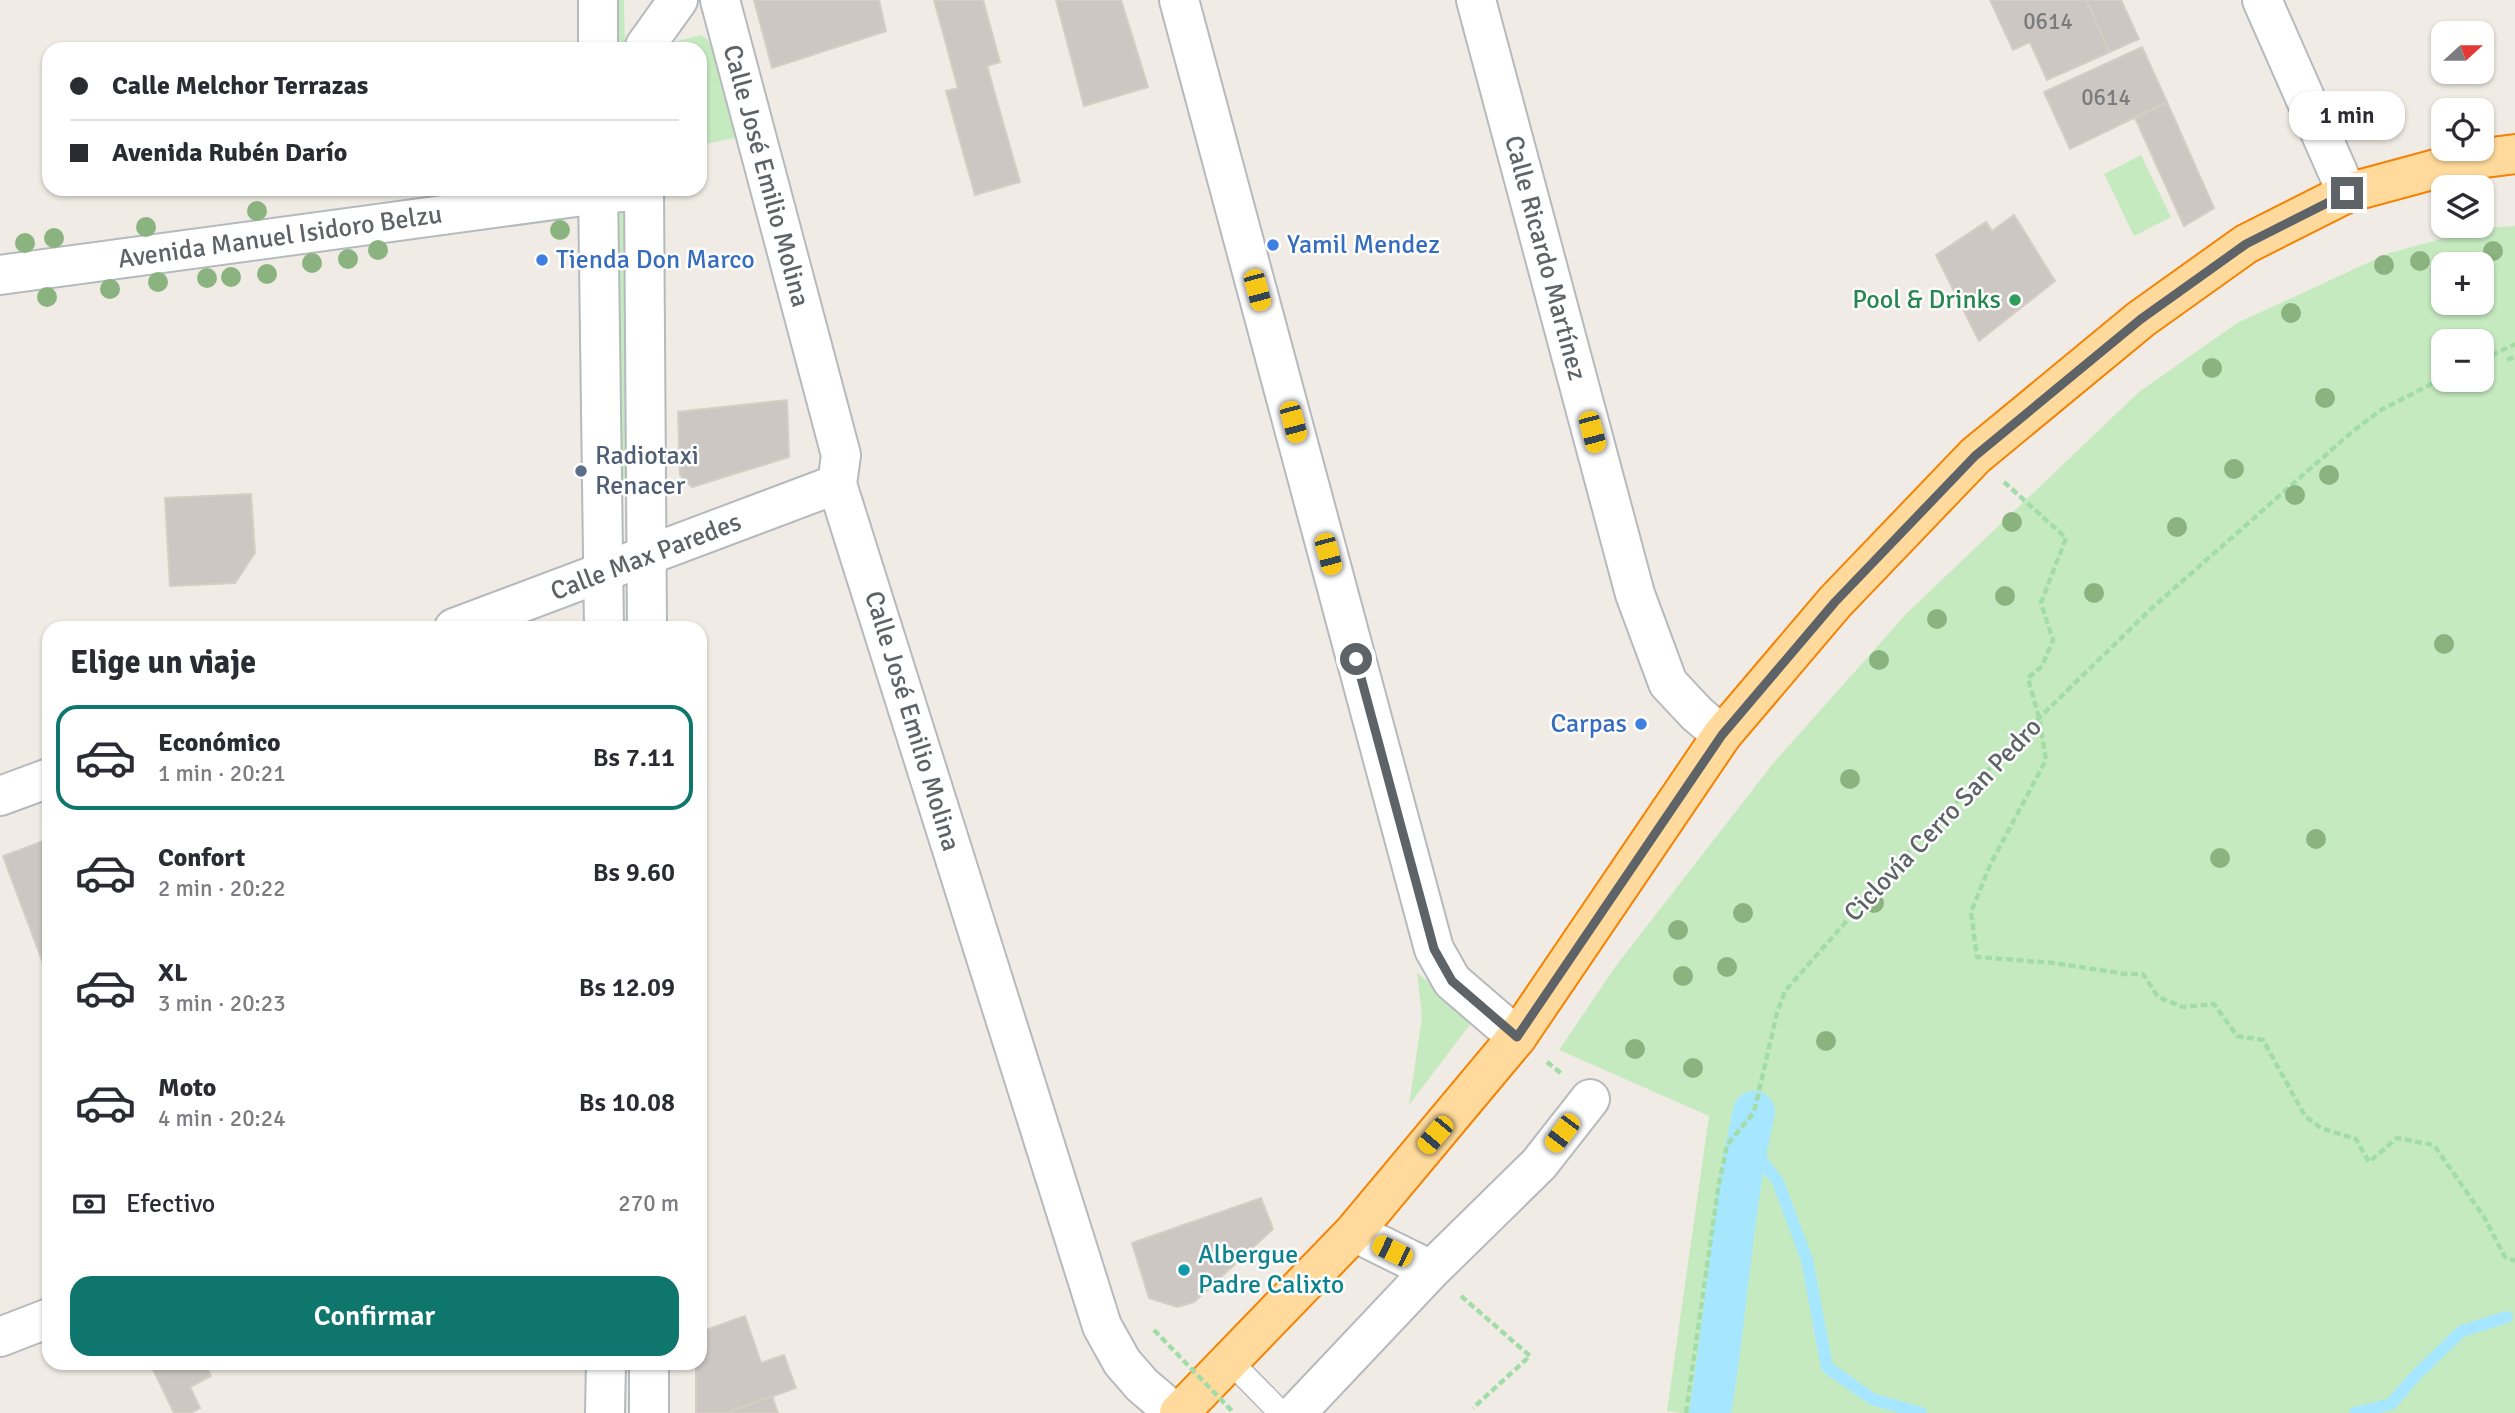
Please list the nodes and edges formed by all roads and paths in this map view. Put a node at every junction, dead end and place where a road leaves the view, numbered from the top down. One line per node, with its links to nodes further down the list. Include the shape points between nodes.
1 (597, 0): 8 (street)
2 (644, 0): 9 (street)
3 (678, 0): 10 (street)
4 (720, 0): 23 (street, Calle José Emilio Molina, via 841,455)
5 (1179, 0): 33 (street, via 1434,949 1452,981)
6 (1476, 0): 30 (street, Calle Ricardo Martínez, via 1635,594 1668,683)
7 (2262, 0): 12 (street)
8 (598, 42)
9 (645, 42)
10 (649, 42)
11 (2515, 154): 12 (highway, via 2469,160)
12 (2347, 193): 22 (highway, via 2236,251 2141,319)
13 (569, 196): 16 (street, Avenida Manuel Isidoro Belzu)
14 (598, 196): 25 (street)
15 (644, 196): 24 (street)
16 (0, 275)
17 (2515, 344): 18 (path)
18 (2494, 354)
19 (2515, 357): 20 (path)
20 (2507, 360)
21 (2431, 384): 29 (path, Ciclovía Cerro San Pedro, via 2381,410 2327,452 2154,606)
22 (1975, 456): 29 (path, via 2066,538 2041,603 2053,640 2042,666 2028,678); 30 (highway, via 1835,602)
23 (837, 484): 24 (street, Calle Max Paredes); 47 (street, Calle José Emilio Molina, via 1102,1325 1122,1362)
24 (646, 558): 25 (street, Calle Max Paredes); 28 (street)
25 (603, 573): 26 (street, Calle Max Paredes); 27 (street)
26 (473, 621)
27 (604, 621)
28 (647, 621)
29 (2039, 718): 36 (path, via 2046,760 1991,863 1971,912 1977,957 2143,974 2158,997 2183,1007 2214,1004 2237,1036 2263,1040 2305,1116 2321,1128 2356,1139 2369,1162 2397,1138 2434,1145 2484,1217 2505,1257); 51 (path, Ciclovía Cerro San Pedro, via 1903,857 1785,991 1754,1112 1727,1146)
30 (1722, 735): 33 (highway)
31 (42, 781): 32 (street)
32 (0, 796)
33 (1517, 1037): 34 (path); 35 (highway)
34 (1590, 1099): 37 (street, via 1539,1164)
35 (1354, 1232): 37 (street); 41 (highway)
36 (2515, 1261)
37 (1431, 1270): 44 (path, via 1530,1356); 50 (street)
38 (42, 1321): 40 (street)
39 (1154, 1330): 48 (path, bridge)
40 (0, 1337)
41 (1230, 1361): 47 (highway); 49 (lane)
42 (606, 1370): 45 (street)
43 (649, 1370): 46 (street)
44 (1473, 1408)
45 (605, 1413)
46 (649, 1413)
47 (1177, 1413)
48 (1234, 1413)
49 (1281, 1413)
50 (1296, 1413)
51 (1686, 1413)

